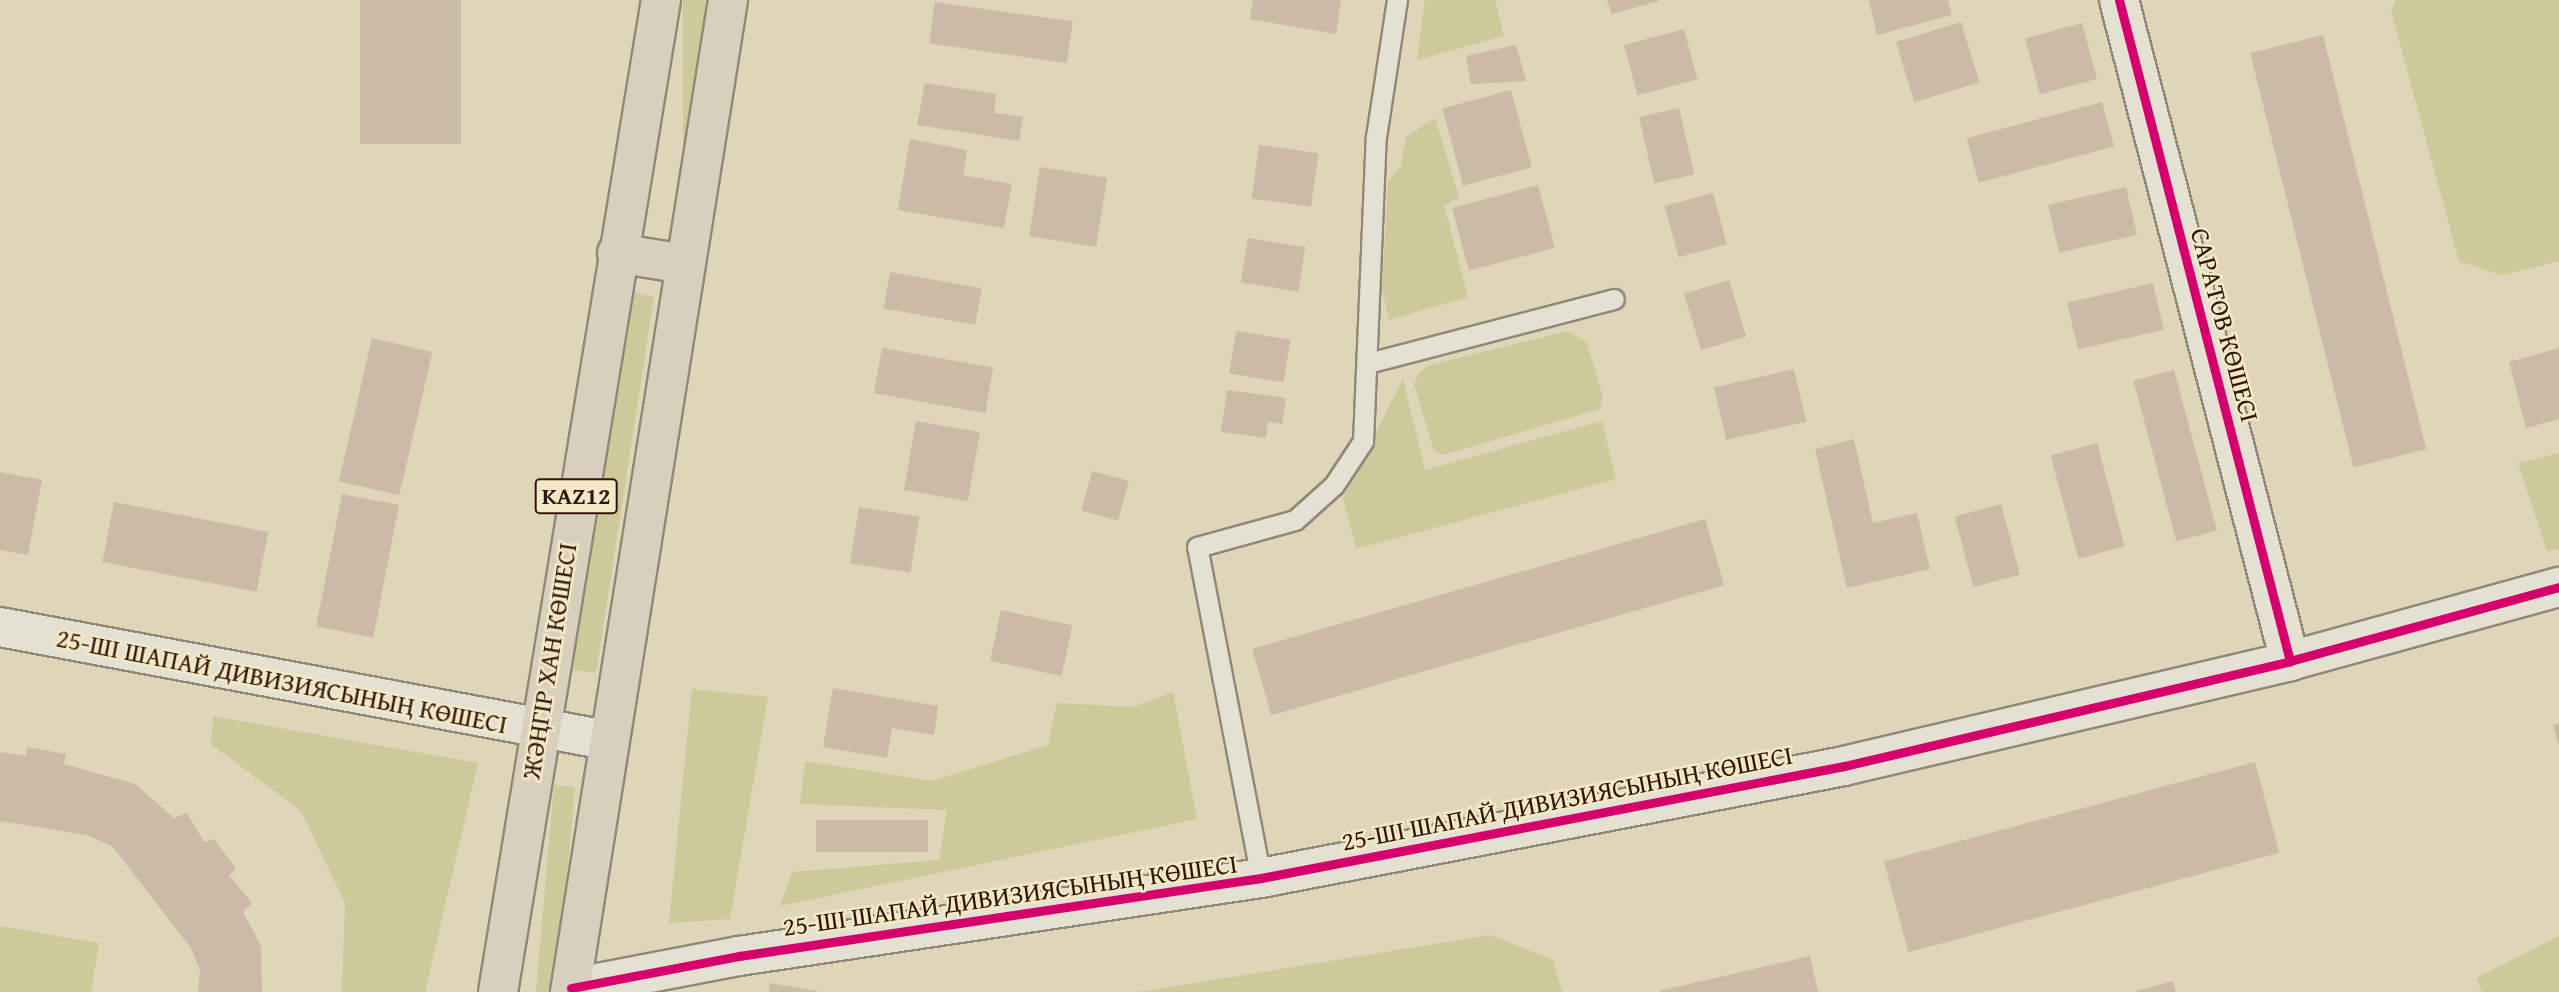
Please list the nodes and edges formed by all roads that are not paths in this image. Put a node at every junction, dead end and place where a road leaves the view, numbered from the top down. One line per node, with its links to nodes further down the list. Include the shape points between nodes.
1 (661, 0): 5 (main road, ЖӘҢГІР ХАН КӨШЕСІ / KAZ12)
2 (728, 0): 6 (main road, KAZ12)
3 (1397, 0): 8 (lane, via 1376,137)
4 (2119, 0): 11 (street, САРАТОВ КӨШЕСІ)
5 (617, 253): 6 (main road); 12 (main road, ЖӘҢГІР ХАН КӨШЕСІ / KAZ12)
6 (684, 264): 13 (main road, KAZ12)
7 (1614, 299): 8 (lane)
8 (1368, 363): 14 (lane, via 1363,441 1334,485 1294,520 1196,547)
9 (2559, 587): 11 (street, 25-ШІ ШАПАЙ ДИВИЗИЯСЫНЫҢ КӨШЕСІ)
10 (0, 627): 12 (street, 25-ШІ ШАПАЙ ДИВИЗИЯСЫНЫҢ КӨШЕСІ)
11 (2290, 661): 14 (street, 25-ШІ ШАПАЙ ДИВИЗИЯСЫНЫҢ КӨШЕСІ, via 1844,766)
12 (537, 728): 13 (street, 25-ШІ ШАПАЙ ДИВИЗИЯСЫНЫҢ КӨШЕСІ); 16 (main road, ЖӘҢГІР ХАН КӨШЕСІ / KAZ12)
13 (606, 740): 15 (main road, KAZ12)
14 (1261, 878): 15 (street, 25-ШІ ШАПАЙ ДИВИЗИЯСЫНЫҢ КӨШЕСІ, via 739,956)
15 (570, 990)
16 (498, 992)

